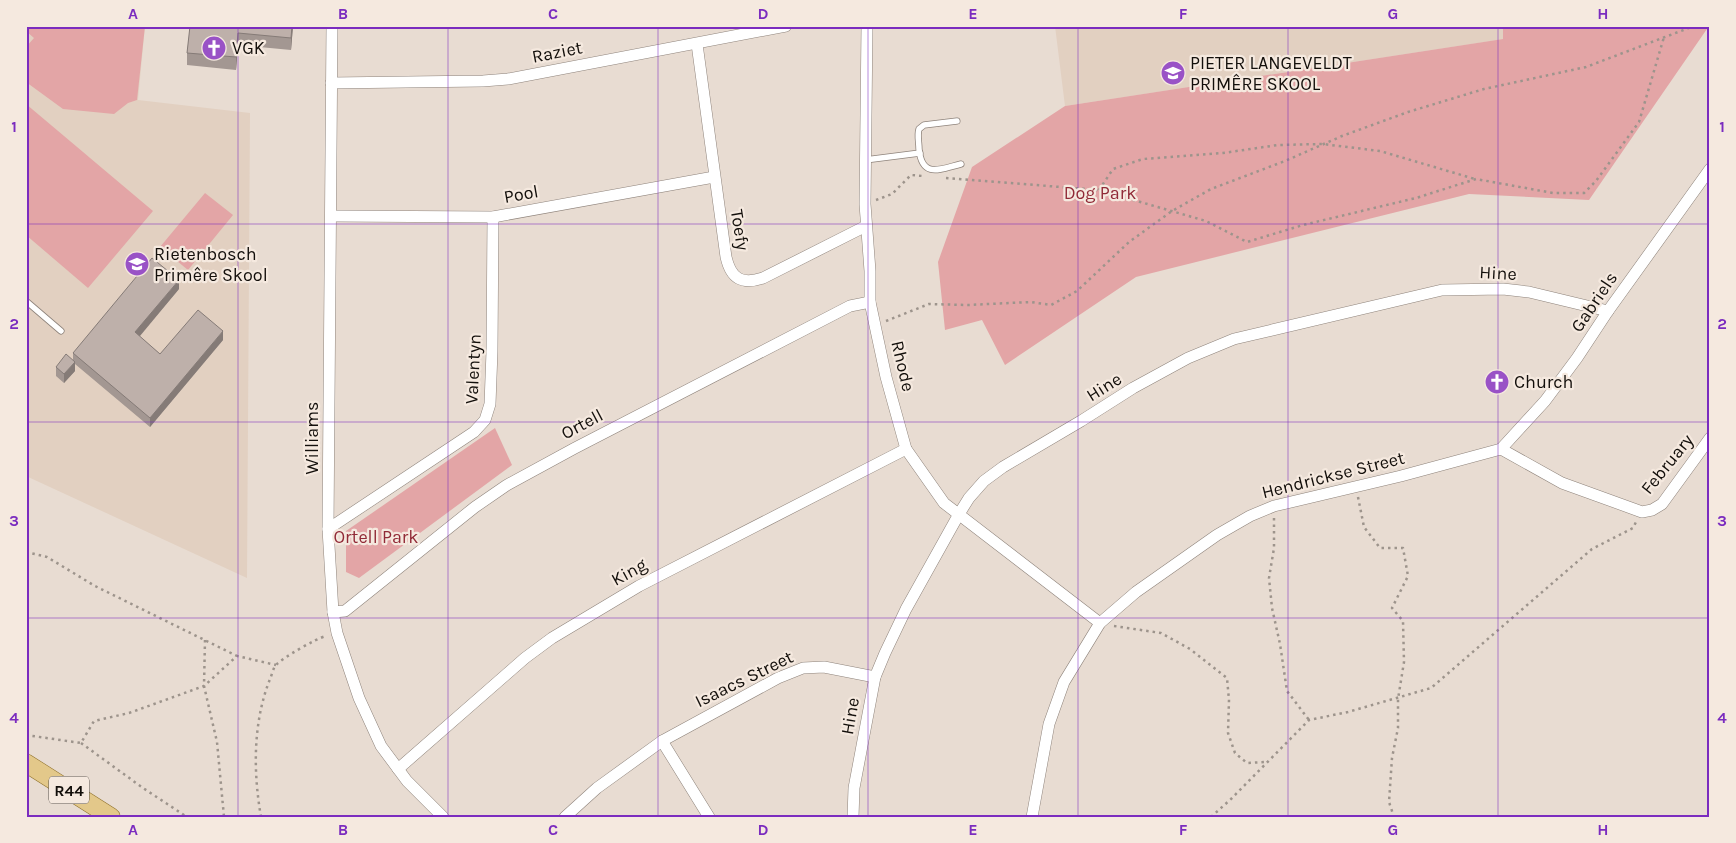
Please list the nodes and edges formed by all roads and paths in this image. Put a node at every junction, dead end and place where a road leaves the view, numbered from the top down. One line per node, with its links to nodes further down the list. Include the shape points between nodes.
1 (332, 26): 7 (street, Williams)
2 (786, 26): 6 (street, Raziet)
3 (867, 26): 11 (street, Rhode)
4 (1694, 26): 5 (path)
5 (1664, 38): 9 (path, via 1586,67 1484,89 1408,112); 17 (path, via 1639,122 1584,193 1553,193)
6 (697, 44): 7 (street, Raziet, via 508,79); 14 (street, Toefy)
7 (331, 83): 21 (street, Williams)
8 (957, 121): 10 (lane, via 920,129)
9 (1323, 144): 17 (path, via 1380,151); 18 (path, via 1278,145 1143,159 1113,169); 20 (path, via 1211,189)
10 (920, 153): 11 (lane); 12 (lane, via 928,169)
11 (865, 160): 19 (street, Rhode)
12 (961, 164)
13 (1710, 169): 26 (street, Gabriels)
14 (714, 176): 22 (street, Pool); 23 (street, Toefy, via 728,265 741,280 751,282 763,278)
15 (929, 177): 19 (path, via 911,175 892,194)
16 (938, 178): 18 (path)
17 (1476, 179): 20 (path, via 1247,242 1206,221)
18 (1099, 190): 20 (path)
19 (865, 204): 23 (street, Rhode)
20 (1172, 211): 27 (path, via 1129,242 1077,291 1051,305 1031,302 929,304)
21 (331, 216): 22 (street, Pool); 36 (street, Williams)
22 (493, 217): 36 (street, Valentyn, via 492,351 490,404 486,420 474,432)
23 (866, 226): 25 (street, Rhode)
24 (26, 301): 28 (lane)
25 (870, 302): 27 (street, Rhode); 38 (street, Ortell, via 850,306 508,484 474,507 345,611)
26 (1608, 311): 31 (street, Gabriels, via 1545,401); 35 (street, Hine, via 1503,288 1442,290 1234,339 1188,358 1133,388 1003,467 984,481)
27 (876, 325): 30 (street, Rhode, via 886,377)
28 (61, 331)
29 (1710, 438): 34 (street, February, via 1662,504)
30 (906, 449): 35 (street, Rhode, via 944,503); 53 (street, King, via 639,586 552,638)
31 (1500, 449): 32 (street, Hendrickse Street); 34 (street, via 1562,482)
32 (1357, 485): 33 (street, Hendrickse Street); 46 (path, via 1364,527 1380,548 1403,548 1408,576 1392,608 1403,621 1404,662)
33 (1274, 506): 39 (street, Hendrickse Street, via 1217,535 1136,592); 47 (path, via 1274,548 1269,578 1272,608 1287,691)
34 (1647, 511): 46 (path, via 1633,528 1592,549 1431,688)
35 (959, 514): 39 (street, Rhode); 44 (street, Hine, via 906,609)
36 (328, 529): 38 (street, Williams)
37 (26, 552): 41 (path, via 47,557 95,586)
38 (333, 612): 40 (street, Williams)
39 (1100, 624): 52 (path, via 1161,632 1190,649 1227,678 1228,733 1235,753 1248,763); 62 (street, Hendrickse Street, via 1064,682 1049,724)
40 (337, 633): 43 (path, via 316,638); 53 (street, Williams, via 363,706 381,746)
41 (205, 640): 42 (path); 45 (path)
42 (237, 656): 43 (path); 45 (path)
43 (276, 665): 57 (path, via 263,697 256,742)
44 (874, 677): 49 (street, Isaacs Street, via 824,667 803,668 778,678); 61 (street, Hine, via 854,788)
45 (204, 686): 50 (path, via 129,713 94,721); 56 (path, via 217,742)
46 (1398, 699): 47 (path); 64 (path, via 1398,728 1389,802)
47 (1309, 720): 52 (path)
48 (26, 735): 50 (path)
49 (662, 741): 59 (street, Isaacs Street); 60 (street)
50 (81, 743): 55 (path)
51 (26, 762): 54 (main road, R44)
52 (1266, 762): 63 (path)
53 (398, 769): 58 (street, Williams)
54 (111, 817)
55 (187, 817)
56 (224, 817)
57 (261, 817)
58 (443, 817)
59 (565, 817)
60 (709, 817)
61 (853, 817)
62 (1032, 817)
63 (1211, 817)
64 (1394, 817)

